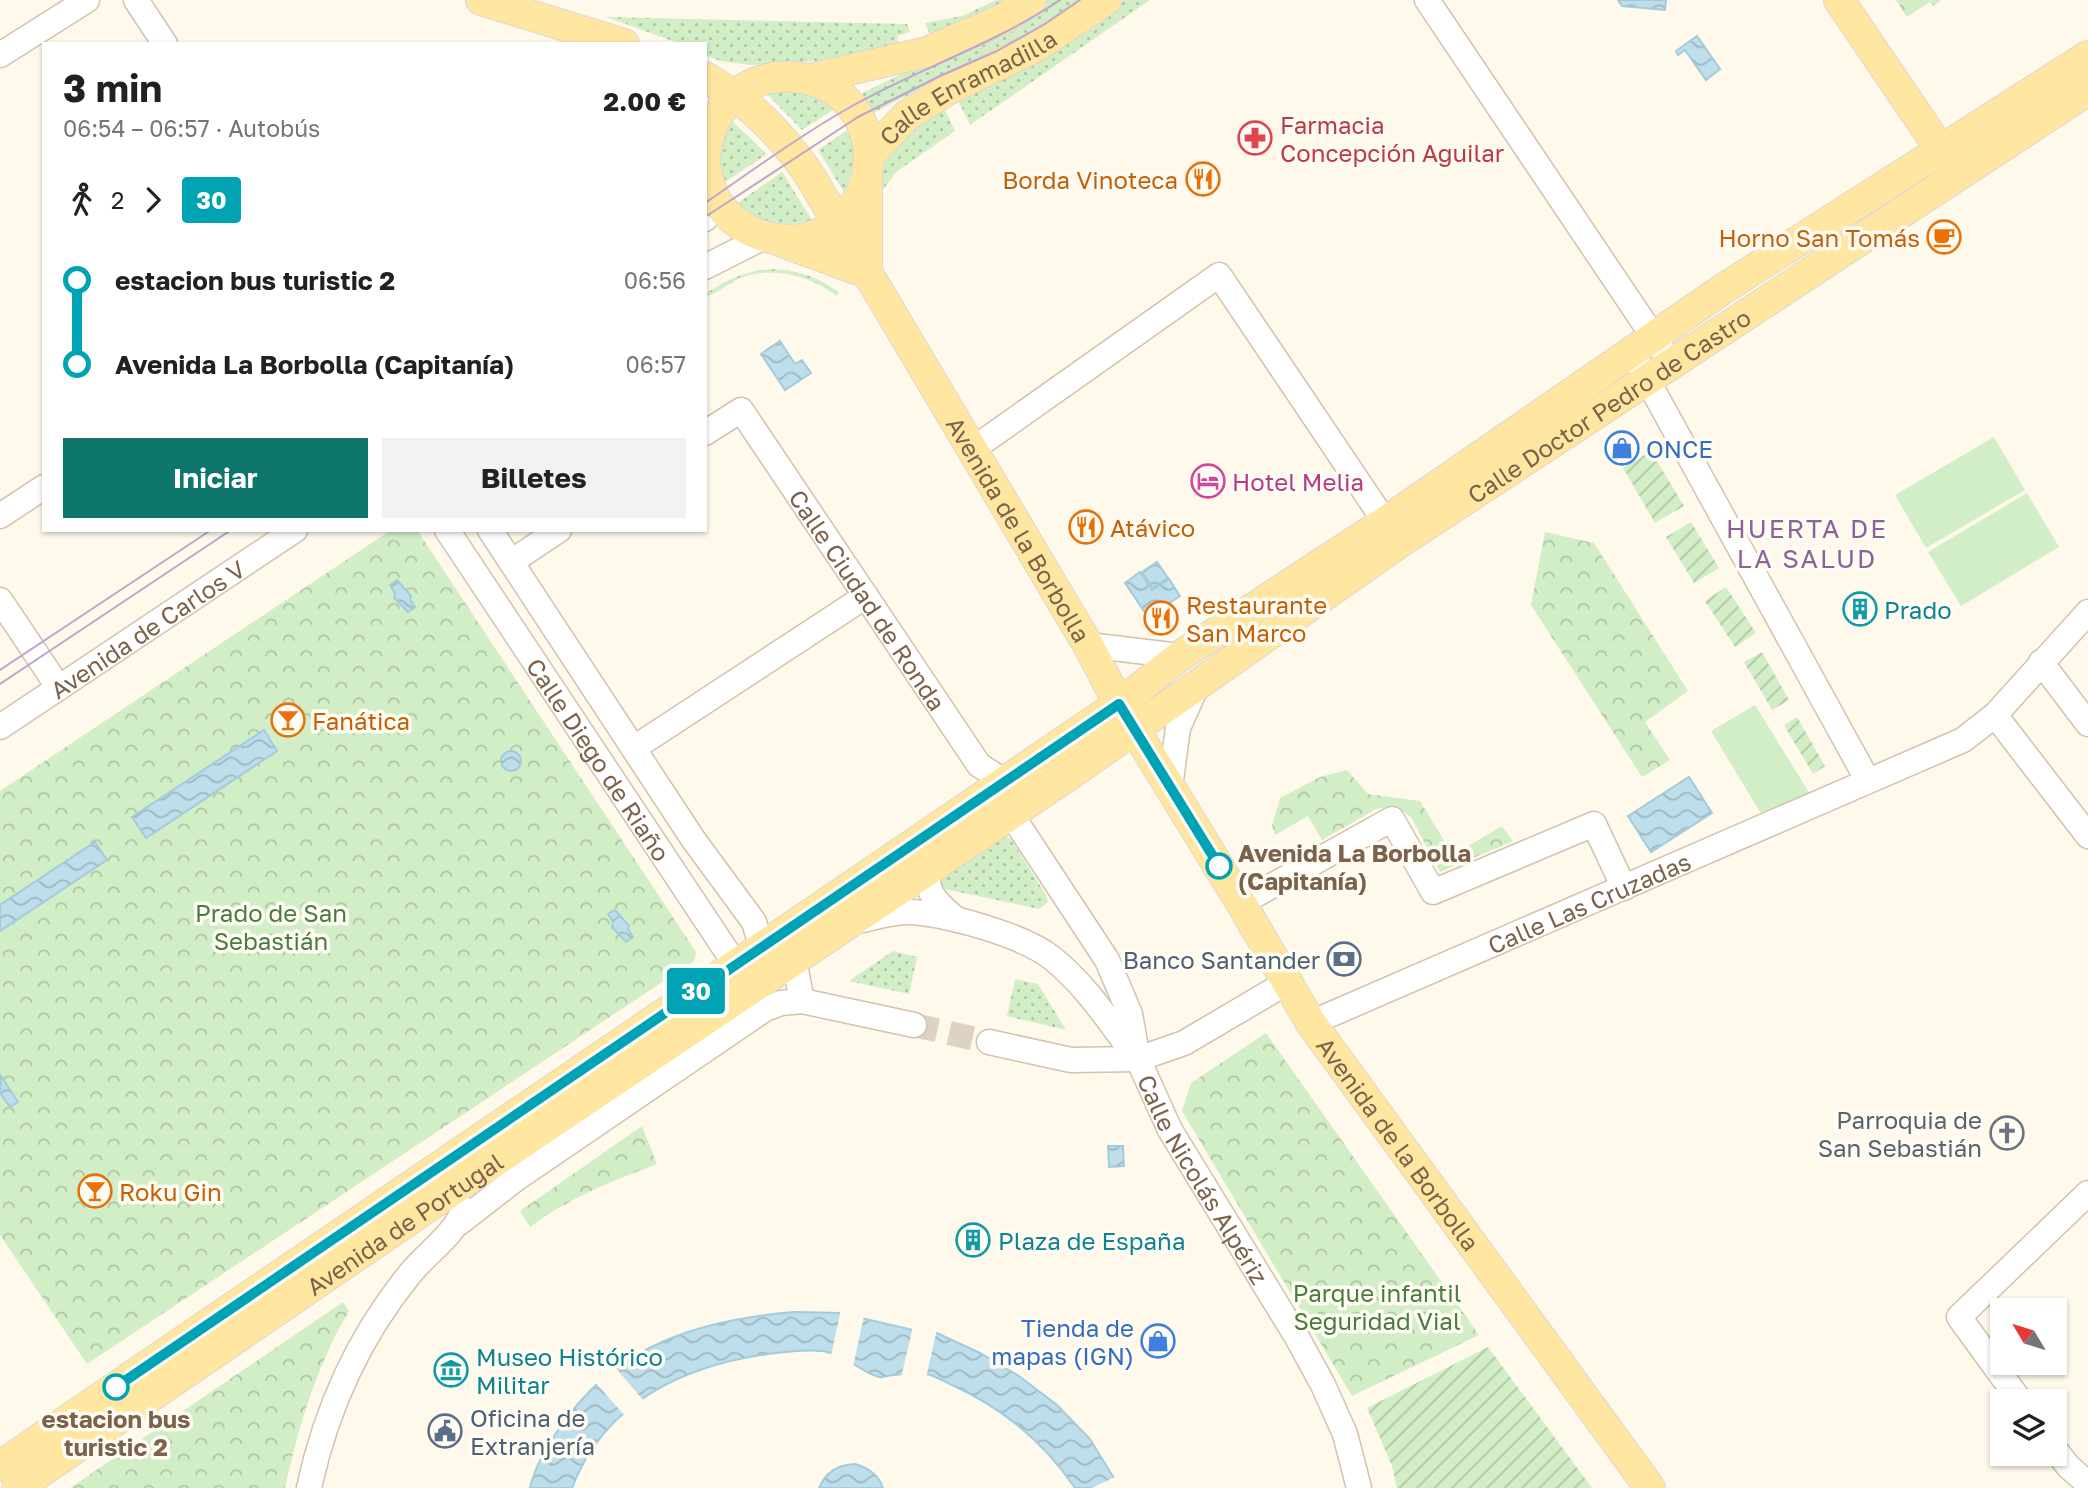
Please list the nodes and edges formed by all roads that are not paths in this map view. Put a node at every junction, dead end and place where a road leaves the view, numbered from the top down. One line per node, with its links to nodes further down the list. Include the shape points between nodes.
1 (88, 0): 12 (street)
2 (136, 0): 10 (street)
3 (481, 0): 8 (main road)
4 (1031, 0): 15 (main road, Calle Enramadilla, via 1005,18 927,52)
5 (1106, 0): 20 (main road, Calle Enramadilla, via 1037,46 949,89 906,116)
6 (1427, 0): 26 (street)
7 (1839, 0): 18 (main road)
8 (526, 7): 9 (main road)
9 (589, 38): 11 (main road)
10 (164, 42)
11 (612, 42)
12 (0, 55)
13 (2088, 56): 18 (main road, Calle Doctor Pedro de Castro)
14 (707, 78): 17 (main road, Avenida de la Borbolla)
15 (810, 79): 17 (main road, via 769,78); 20 (main road, via 833,90 851,107 866,135)
16 (2088, 90): 21 (main road, Calle Doctor Pedro de Castro)
17 (735, 94): 19 (main road, via 717,115); 22 (main road, Avenida de la Borbolla, via 780,134)
18 (1941, 150): 21 (main road); 26 (main road, Calle Doctor Pedro de Castro)
19 (707, 157): 23 (main road, via 720,206 740,226)
20 (868, 165): 22 (main road, Calle Enramadilla, via 861,193); 25 (main road)
21 (1957, 175): 27 (main road, Calle Doctor Pedro de Castro)
22 (838, 223): 23 (main road, via 819,234); 25 (main road, Avenida de la Borbolla)
23 (770, 239): 24 (street); 25 (main road)
24 (707, 266)
25 (867, 273): 29 (main road, Avenida de la Borbolla)
26 (1643, 344): 27 (street); 36 (main road, Calle Doctor Pedro de Castro)
27 (1659, 371): 36 (main road, Calle Doctor Pedro de Castro); 53 (street)
28 (707, 432): 38 (street, Calle Ciudad de Ronda, via 741,410)
29 (973, 449): 36 (street, via 1219,275); 41 (main road, Avenida de la Borbolla)
30 (42, 488): 31 (street)
31 (0, 516)
32 (292, 532): 45 (street, Avenida de Carlos V)
33 (448, 532): 66 (street, Calle Diego de Riaño)
34 (491, 532): 37 (street, Calle Diego de Riaño)
35 (556, 532): 37 (street)
36 (1392, 532): 42 (main road, Calle Doctor Pedro de Castro); 44 (main road, Calle Doctor Pedro de Castro)
37 (511, 562): 51 (street, Calle Diego de Riaño)
38 (866, 596): 51 (street); 52 (street, Calle Ciudad de Ronda, via 979,765)
39 (0, 600): 45 (street)
40 (2088, 612): 43 (street, Calle Las Cruzadas)
41 (1088, 645): 42 (street); 47 (main road, Avenida de la Borbolla)
42 (1180, 656): 47 (main road, Calle Doctor Pedro de Castro)
43 (2041, 662): 46 (street, Calle Las Cruzadas); 48 (street)
44 (1198, 683): 47 (main road, Calle Doctor Pedro de Castro); 54 (street, via 1178,728)
45 (59, 688): 49 (street, Avenida de Carlos V)
46 (1995, 715): 53 (street, Calle Las Cruzadas, via 1963,740); 56 (street)
47 (1126, 717): 50 (main road, Avenida de Portugal); 54 (main road, Avenida de la Borbolla); 55 (main road, Avenida de Portugal)
48 (2088, 724)
49 (0, 727)
50 (1070, 738): 52 (main road, Avenida de Portugal); 58 (street, Avenida de Portugal, via 1044,771 932,847)
51 (634, 748): 63 (street, Calle Diego de Riaño, via 754,922)
52 (1005, 782): 57 (main road, Avenida de Portugal)
53 (1868, 782): 59 (street, Calle Las Cruzadas)
54 (1170, 787): 60 (main road, Avenida de la Borbolla)
55 (1011, 814): 58 (main road, Avenida de Portugal); 71 (street, via 1107,960 1130,1014)
56 (2088, 836)
57 (885, 864): 63 (main road, Avenida de Portugal); 64 (street, Avenida de Portugal, via 875,886 802,937)
58 (926, 872): 61 (street, via 935,902); 62 (main road, Avenida de Portugal)
59 (1624, 888): 60 (street, via 1594,824 1433,892 1392,819); 68 (street, Calle Las Cruzadas)
60 (1241, 903): 65 (main road, Avenida de la Borbolla)
61 (957, 920): 62 (street, via 909,912); 71 (street, via 1027,943 1050,957 1084,990)
62 (849, 923): 64 (main road, Avenida de Portugal)
63 (762, 947): 66 (main road, Avenida de Portugal)
64 (794, 960): 66 (main road, Avenida de Portugal); 67 (street)
65 (1286, 984): 68 (main road, Avenida de la Borbolla); 71 (street, via 1184,1042)
66 (755, 985): 67 (street, via 782,1003); 72 (main road, Avenida de Portugal); 74 (street); 77 (main road, Avenida de Portugal)
67 (802, 1001): 69 (street)
68 (1311, 1023): 82 (main road, Avenida de la Borbolla)
69 (914, 1025)
70 (989, 1042): 71 (street, via 1072,1060)
71 (1138, 1059): 81 (street, Calle Nicolás Alpériz, via 1170,1130 1323,1385 1345,1434)
72 (479, 1172): 74 (street); 79 (main road, Avenida de Portugal)
73 (2088, 1193): 75 (street, via 1959,1317)
74 (459, 1223): 80 (street, via 410,1273 365,1337 335,1396)
75 (2012, 1389)
76 (2067, 1465): 78 (street)
77 (0, 1466)
78 (2083, 1481)
79 (17, 1488)
80 (309, 1488)
81 (1359, 1488)
82 (1650, 1488)

